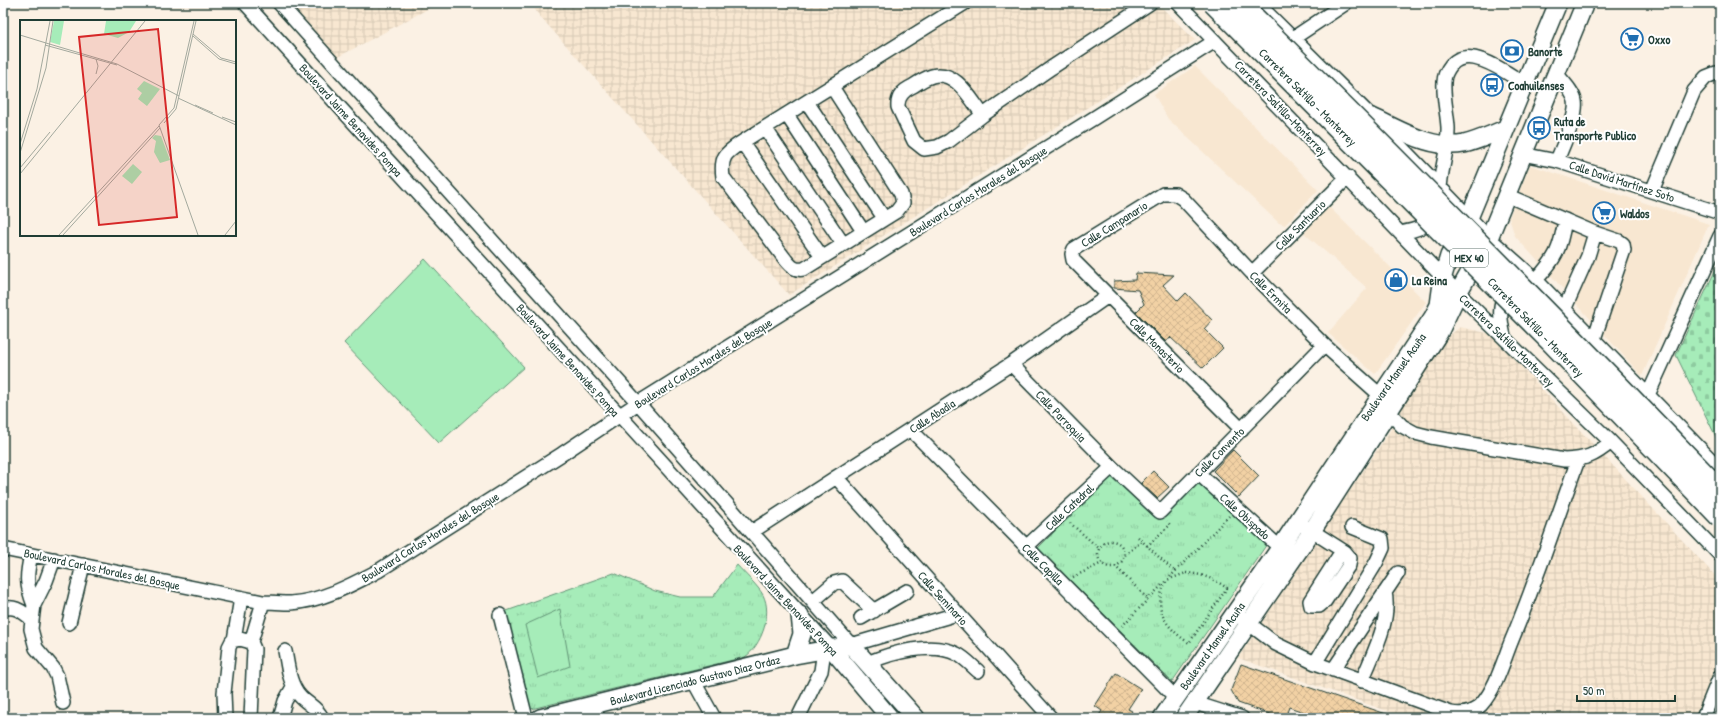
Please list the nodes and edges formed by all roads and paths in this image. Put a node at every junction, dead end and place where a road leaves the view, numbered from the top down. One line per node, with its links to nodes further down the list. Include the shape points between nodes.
1 (245, 3): 59 (street, Boulevard Jaime Benavides Pompa)
2 (279, 3): 57 (street, Boulevard Jaime Benavides Pompa)
3 (965, 3): 17 (street)
4 (1150, 3): 20 (street)
5 (1178, 3): 13 (street, Carretera Saltillo-Monterrey)
6 (1213, 3): 72 (highway, Carretera Saltillo - Monterrey / MEX 40, bridge, via 1540,330)
7 (1240, 3): 68 (highway, Carretera Saltillo - Monterrey / MEX 40, bridge, via 1442,205)
8 (1257, 3): 12 (street)
9 (1346, 3): 12 (street)
10 (1558, 3): 16 (main road, Boulevard Manuel Acuña)
11 (1586, 3): 14 (main road, Boulevard Manuel Acuña)
12 (1292, 39): 21 (street)
13 (1215, 41): 28 (street, Carretera Saltillo-Monterrey); 57 (street, Boulevard Carlos Morales del Bosque)
14 (1556, 73): 26 (main road, Boulevard Manuel Acuña); 27 (street, via 1575,101 1572,119)
15 (1716, 73): 30 (street, via 1706,77 1694,91)
16 (1525, 84): 23 (main road, Boulevard Manuel Acuña); 25 (street, via 1481,60 1466,58 1454,61 1444,81 1448,127)
17 (832, 87): 18 (street); 34 (street, via 903,199 900,208)
18 (807, 102): 19 (street); 34 (street)
19 (787, 115): 22 (street); 37 (street)
20 (983, 115): 20 (street, via 960,85 945,76 934,75 922,80 904,92 898,102 914,141 924,149 936,148 949,141)
21 (1372, 117): 25 (main road, via 1427,142); 29 (street)
22 (765, 128): 24 (street); 42 (street)
23 (1505, 129): 25 (main road, via 1464,144); 35 (main road, Boulevard Manuel Acuña)
24 (742, 142): 43 (street); 43 (street, via 725,154 722,161 723,177 791,266 804,269)
25 (1446, 145): 29 (street)
26 (1522, 154): 27 (street, Calle David Martínez Soto); 32 (main road, Boulevard Manuel Acuña)
27 (1557, 160): 30 (street, Calle David Martínez Soto)
28 (1348, 177): 38 (street, Carretera Saltillo-Monterrey); 45 (street, Calle Santuario)
29 (1440, 186): 35 (street); 38 (street, via 1438,209 1428,224)
30 (1652, 191): 33 (street, Calle David Martínez Soto)
31 (1163, 194): 44 (street, Calle Campanario, via 1074,249); 45 (street, Calle Ermita, via 1175,194 1183,199)
32 (1506, 195): 36 (street); 41 (main road, Boulevard Manuel Acuña)
33 (1720, 214)
34 (884, 218): 37 (street)
35 (1469, 218): 41 (street); 46 (main road, Boulevard Manuel Acuña, via 1449,256)
36 (1565, 220): 39 (street); 47 (street, via 1557,254)
37 (864, 231): 42 (street)
38 (1400, 233): 46 (street, Carretera Saltillo-Monterrey)
39 (1595, 233): 50 (street, via 1588,256); 52 (street, via 1619,241 1623,244 1624,250)
40 (1720, 236): 56 (street)
41 (1489, 238): 47 (street); 48 (main road, Boulevard Manuel Acuña)
42 (843, 244): 43 (street)
43 (822, 257)
44 (1072, 260): 49 (street, Calle Monasterio)
45 (1252, 273): 53 (street, Calle Ermita)
46 (1443, 276): 48 (street, Carretera Saltillo-Monterrey); 55 (main road, Boulevard Manuel Acuña, via 1439,304 1433,317)
47 (1536, 280): 50 (street); 51 (street, via 1522,280 1506,290 1500,308)
48 (1458, 293): 51 (street, Carretera Saltillo-Monterrey); 58 (main road, Boulevard Manuel Acuña, via 1439,333)
49 (1108, 296): 54 (street, Calle Abadía); 61 (street, Calle Monasterio)
50 (1564, 310): 52 (street)
51 (1504, 336): 62 (street, Carretera Saltillo-Monterrey)
52 (1594, 339): 56 (street)
53 (1324, 345): 55 (street, Calle Ermita); 61 (street, Calle Convento)
54 (1011, 364): 60 (street, Calle Abadía); 64 (street, Calle Parroquia)
55 (1380, 395): 58 (street); 73 (main road, Boulevard Manuel Acuña)
56 (1648, 395): 65 (street)
57 (638, 403): 59 (street, Boulevard Carlos Morales del Bosque); 75 (street, Boulevard Jaime Benavides Pompa)
58 (1389, 412): 63 (street, via 1402,426 1431,437 1564,460); 76 (main road, Boulevard Manuel Acuña)
59 (619, 416): 101 (street, Boulevard Carlos Morales del Bosque, via 378,571 350,586 309,600 291,603); 108 (street, Boulevard Jaime Benavides Pompa)
60 (911, 430): 67 (street, Calle Abadía); 80 (street, Calle Capilla)
61 (1242, 430): 66 (street, Calle Convento)
62 (1611, 442): 63 (street, via 1596,454); 86 (street, Carretera Saltillo-Monterrey)
63 (1578, 460): 126 (street, via 1531,592 1496,680 1481,705 1462,715 1451,713)
64 (1112, 467): 70 (street); 71 (street, Calle Catedral)
65 (1720, 469)
66 (1198, 473): 69 (street, Calle Obispado); 70 (street, Calle Convento)
67 (836, 477): 75 (street, Calle Abadía); 106 (street, Calle Seminario)
68 (1720, 490)
69 (1237, 508): 84 (street, Calle Obispado); 92 (path)
70 (1160, 512): 79 (path, via 1170,524)
71 (1061, 514): 80 (street, Calle Catedral); 82 (path)
72 (1720, 517)
73 (1296, 522): 76 (street); 84 (main road, Boulevard Manuel Acuña)
74 (1352, 527): 121 (street, via 1382,539 1383,548)
75 (753, 531): 100 (street, Boulevard Jaime Benavides Pompa)
76 (1312, 531): 83 (street); 84 (main road, Boulevard Manuel Acuña)
77 (1138, 537): 78 (path)
78 (1142, 541): 79 (path); 87 (path)
79 (1147, 546): 92 (path)
80 (1026, 547): 95 (street, Calle Capilla)
81 (3, 549): 85 (street, Boulevard Carlos Morales del Bosque)
82 (1100, 549): 87 (path, via 1107,541 1116,542 1123,547); 89 (path, via 1098,555)
83 (1342, 550)
84 (1286, 553): 105 (main road, Boulevard Manuel Acuña); 112 (main road, Boulevard Manuel Acuña)
85 (31, 555): 88 (street, Boulevard Carlos Morales del Bosque); 102 (street, via 27,583)
86 (1720, 555)
87 (1124, 556): 91 (path)
88 (54, 559): 90 (street, Boulevard Carlos Morales del Bosque); 102 (street)
89 (1102, 563): 91 (path, via 1109,567); 95 (path)
90 (83, 565): 98 (street, Boulevard Carlos Morales del Bosque); 111 (street)
91 (1115, 566): 99 (path)
92 (1174, 572): 94 (path)
93 (1398, 573): 97 (street)
94 (1167, 580): 94 (path, via 1159,599 1163,618 1189,644 1227,588 1210,577 1196,574 1181,574); 99 (path)
95 (1061, 583): 113 (street, Calle Capilla)
96 (908, 591): 104 (street)
97 (1385, 592): 122 (street); 126 (street, via 1385,622)
98 (241, 598): 101 (street, Boulevard Carlos Morales del Bosque); 114 (street)
99 (1148, 599): 113 (path)
100 (813, 601): 104 (street, via 834,584 842,581); 116 (street, Boulevard Jaime Benavides Pompa)
101 (262, 602): 115 (street)
102 (34, 605): 110 (street)
103 (3, 609): 110 (street, via 19,609)
104 (874, 610): 109 (street)
105 (1235, 613): 112 (street); 128 (main road, Boulevard Manuel Acuña)
106 (957, 614): 116 (street); 142 (street, Calle Seminario)
107 (500, 615): 136 (street)
108 (800, 615): 117 (street, Boulevard Jaime Benavides Pompa); 119 (main road, via 802,634)
109 (861, 618)
110 (32, 619): 129 (street, via 33,640 57,676)
111 (69, 623)
112 (1248, 624): 121 (street, via 1276,644); 130 (main road, Boulevard Manuel Acuña)
113 (1113, 635): 128 (street, Calle Capilla)
114 (234, 640): 115 (street); 132 (street, via 230,643 228,655 224,693)
115 (251, 642): 133 (street, via 254,653)
116 (851, 645): 117 (main road, Boulevard Licenciado Gustavo Díaz Ordaz); 120 (main road, Boulevard Jaime Benavides Pompa)
117 (827, 649): 119 (main road, Boulevard Licenciado Gustavo Díaz Ordaz); 139 (street, via 821,671); 140 (main road, Boulevard Jaime Benavides Pompa)
118 (284, 652): 127 (street)
119 (795, 655): 125 (main road, Boulevard Licenciado Gustavo Díaz Ordaz)
120 (867, 663): 123 (street, via 889,654 941,649 957,654); 141 (main road, Boulevard Jaime Benavides Pompa)
121 (1315, 663): 122 (street)
122 (1333, 670): 126 (street)
123 (978, 671)
124 (1720, 676): 146 (street)
125 (693, 680): 131 (main road, Boulevard Licenciado Gustavo Díaz Ordaz); 138 (street)
126 (1362, 681)
127 (293, 687): 134 (street); 135 (street)
128 (1175, 697): 143 (main road, Boulevard Manuel Acuña)
129 (63, 703)
130 (1195, 703): 144 (main road, Boulevard Manuel Acuña); 145 (street)
131 (596, 712): 137 (main road, Boulevard Licenciado Gustavo Díaz Ordaz)
132 (225, 718)
133 (251, 718)
134 (280, 718)
135 (322, 718)
136 (526, 718)
137 (540, 718)
138 (714, 718)
139 (798, 718)
140 (890, 718)
141 (916, 718)
142 (1052, 718)
143 (1162, 718)
144 (1184, 718)
145 (1242, 718)
146 (1703, 718)

